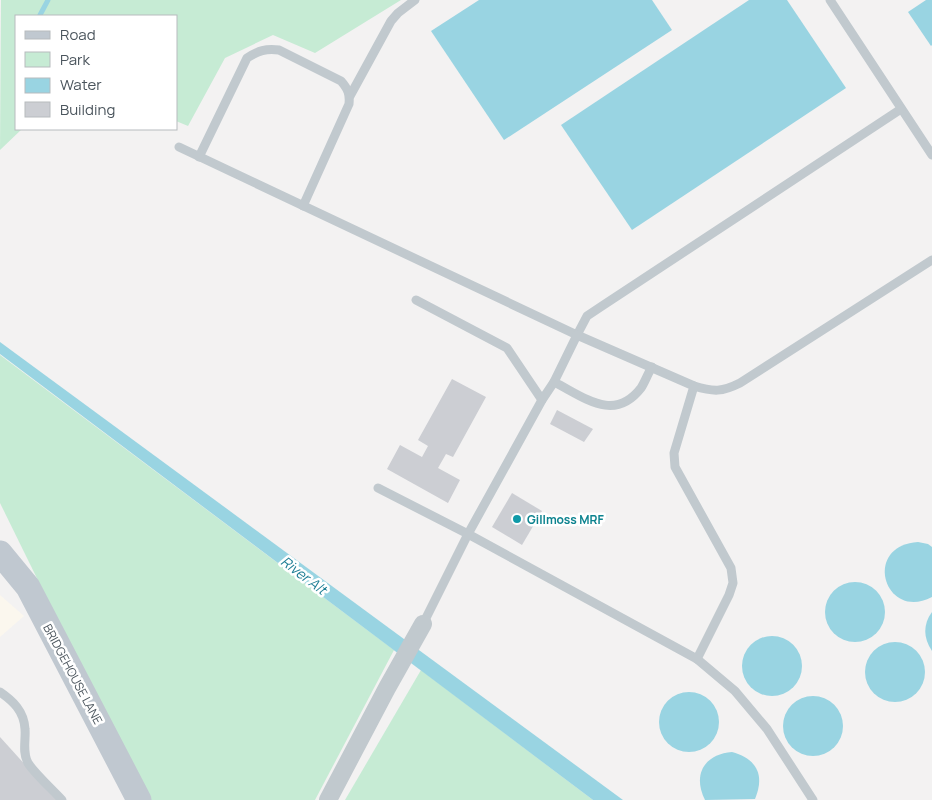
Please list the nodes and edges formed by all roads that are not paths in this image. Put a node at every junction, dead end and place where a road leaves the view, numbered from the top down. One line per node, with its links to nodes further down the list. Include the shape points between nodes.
1 (415, 0): 3 (lane, via 391,21)
2 (830, 0): 4 (lane)
3 (350, 96): 7 (lane, via 341,81 279,50 257,52 247,58); 8 (lane)
4 (901, 109): 6 (lane); 11 (lane, via 602,306 588,316)
5 (179, 147): 7 (lane)
6 (932, 155)
7 (199, 157): 8 (lane)
8 (303, 206): 11 (lane)
9 (932, 260): 14 (lane, via 740,383 726,390 710,391)
10 (416, 300): 15 (lane, via 507,348)
11 (577, 335): 12 (lane); 13 (lane)
12 (652, 367): 13 (lane, via 641,387 628,401 616,406 601,406); 14 (lane)
13 (554, 382): 15 (lane)
14 (694, 386): 20 (lane, via 674,453 675,467 731,568 733,582)
15 (542, 400): 17 (lane)
16 (378, 488): 17 (lane)
17 (468, 534): 19 (lane); 20 (lane)
18 (2, 561): 23 (street, BRIDGEHOUSE LANE, via 28,588)
19 (423, 624): 24 (street)
20 (697, 659): 25 (lane, via 735,691 766,729)
21 (0, 692): 22 (lane, via 13,700 22,716 28,762)
22 (62, 800)
23 (139, 800)
24 (328, 800)
25 (813, 800)

